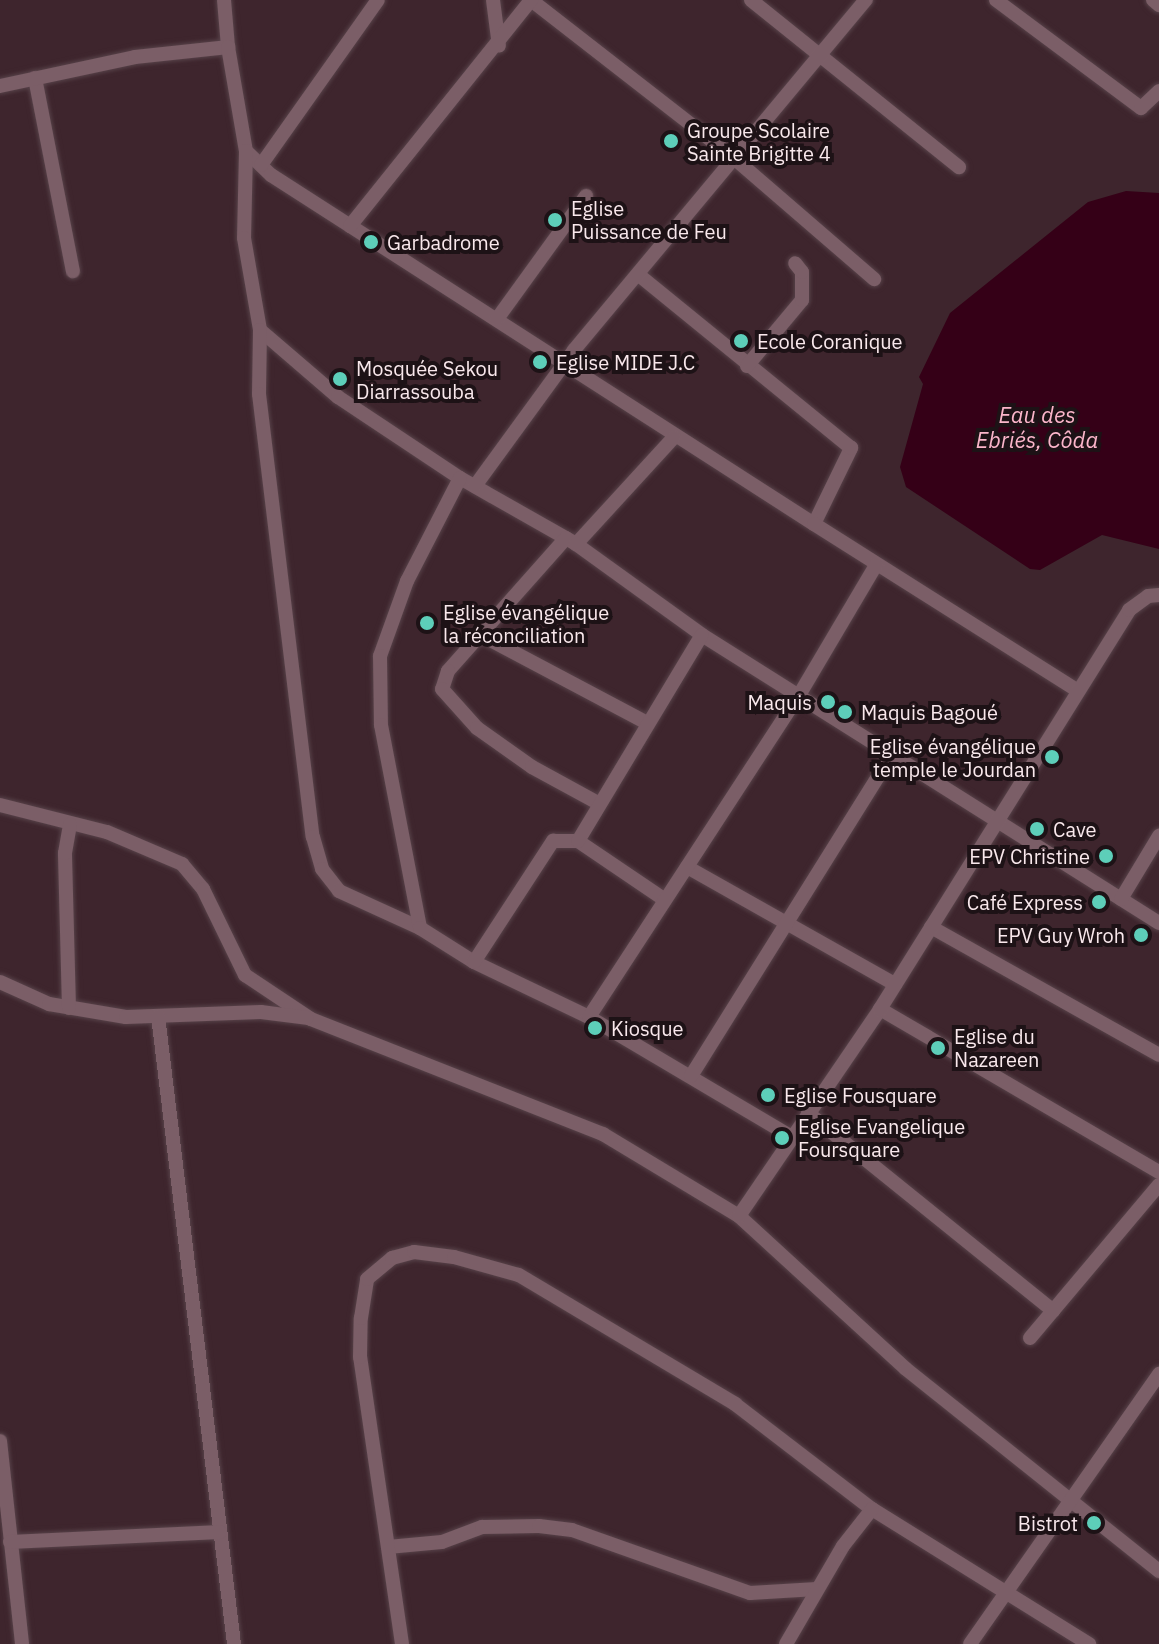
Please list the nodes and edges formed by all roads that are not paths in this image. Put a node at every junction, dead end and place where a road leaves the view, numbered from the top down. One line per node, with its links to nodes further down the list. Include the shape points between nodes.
1 (224, 0): 11 (street)
2 (378, 0): 18 (street)
3 (493, 0): 10 (street)
4 (531, 0): 10 (street); 17 (street)
5 (751, 0): 12 (street)
6 (866, 0): 12 (street)
7 (996, 0): 15 (street, via 1141,108)
8 (1153, 0): 9 (street)
9 (1159, 5)
10 (499, 46): 21 (street)
11 (228, 47): 13 (street, via 135,57); 16 (street)
12 (822, 53): 17 (street); 19 (street)
13 (35, 78): 14 (street); 23 (street)
14 (0, 86)
15 (1159, 91)
16 (246, 151): 18 (street); 27 (street, via 244,238)
17 (735, 159): 24 (street); 25 (street)
18 (261, 165): 21 (street)
19 (959, 167)
20 (586, 196): 26 (street)
21 (350, 226): 26 (street)
22 (795, 263): 29 (street, via 802,272 802,300)
23 (73, 271)
24 (639, 275): 28 (street); 29 (street)
25 (874, 279)
26 (497, 319): 28 (street)
27 (260, 330): 31 (street, via 374,424); 55 (street, via 259,394 313,837 322,869 339,891)
28 (565, 362): 30 (street); 32 (street)
29 (747, 366): 33 (street, via 851,448)
30 (674, 437): 33 (street); 34 (street)
31 (460, 478): 32 (street); 55 (street, via 407,581 380,656 381,725)
32 (475, 486): 34 (street)
33 (814, 524): 35 (street)
34 (571, 541): 37 (street); 38 (street)
35 (876, 565): 39 (street); 40 (street)
36 (1159, 595): 39 (street, via 1148,596 1129,610)
37 (481, 635): 41 (street); 43 (street, via 443,679 442,689 452,705 532,767)
38 (702, 635): 40 (street); 41 (street)
39 (1077, 690): 45 (street)
40 (798, 697): 42 (street); 49 (street)
41 (647, 723): 43 (street)
42 (891, 756): 45 (street); 52 (street)
43 (600, 804): 48 (street)
44 (0, 805): 46 (street)
45 (996, 822): 50 (street); 54 (street)
46 (70, 824): 59 (street, via 65,853); 63 (street, via 107,832 182,864 203,889 245,975)
47 (1159, 836): 50 (street)
48 (578, 841): 51 (street); 56 (street, via 553,841)
49 (687, 867): 51 (street); 52 (street)
50 (1121, 899): 53 (street)
51 (665, 900): 62 (street)
52 (787, 923): 58 (street); 65 (street)
53 (1159, 923)
54 (931, 927): 58 (street); 64 (street)
55 (420, 928): 56 (street)
56 (474, 962): 62 (street)
57 (0, 982): 59 (street)
58 (895, 984): 60 (street)
59 (69, 1008): 61 (street)
60 (880, 1009): 66 (street); 68 (street)
61 (158, 1016): 63 (street, via 261,1012); 77 (street)
62 (589, 1017): 65 (street)
63 (311, 1019): 70 (street, via 603,1134)
64 (1159, 1055)
65 (691, 1076): 67 (street)
66 (808, 1113): 67 (street); 71 (street)
67 (792, 1137): 70 (street)
68 (1159, 1172)
69 (1159, 1185): 71 (street)
70 (739, 1216): 75 (street, via 906,1369)
71 (1053, 1311): 72 (street)
72 (1030, 1338)
73 (1159, 1374): 75 (street)
74 (0, 1441): 78 (street)
75 (1072, 1499): 80 (street); 82 (street)
76 (872, 1509): 79 (street, via 735,1404 519,1275 414,1252 378,1267 363,1293 360,1357); 81 (street); 82 (street)
77 (220, 1532): 78 (street); 84 (street)
78 (10, 1542): 83 (street)
79 (388, 1547): 81 (street, via 442,1542 482,1527 539,1526 572,1530 750,1593); 85 (street)
80 (1159, 1571)
81 (817, 1589): 86 (street)
82 (1006, 1592): 87 (street); 88 (street)
83 (22, 1644)
84 (234, 1644)
85 (402, 1644)
86 (786, 1644)
87 (970, 1644)
88 (1089, 1644)

